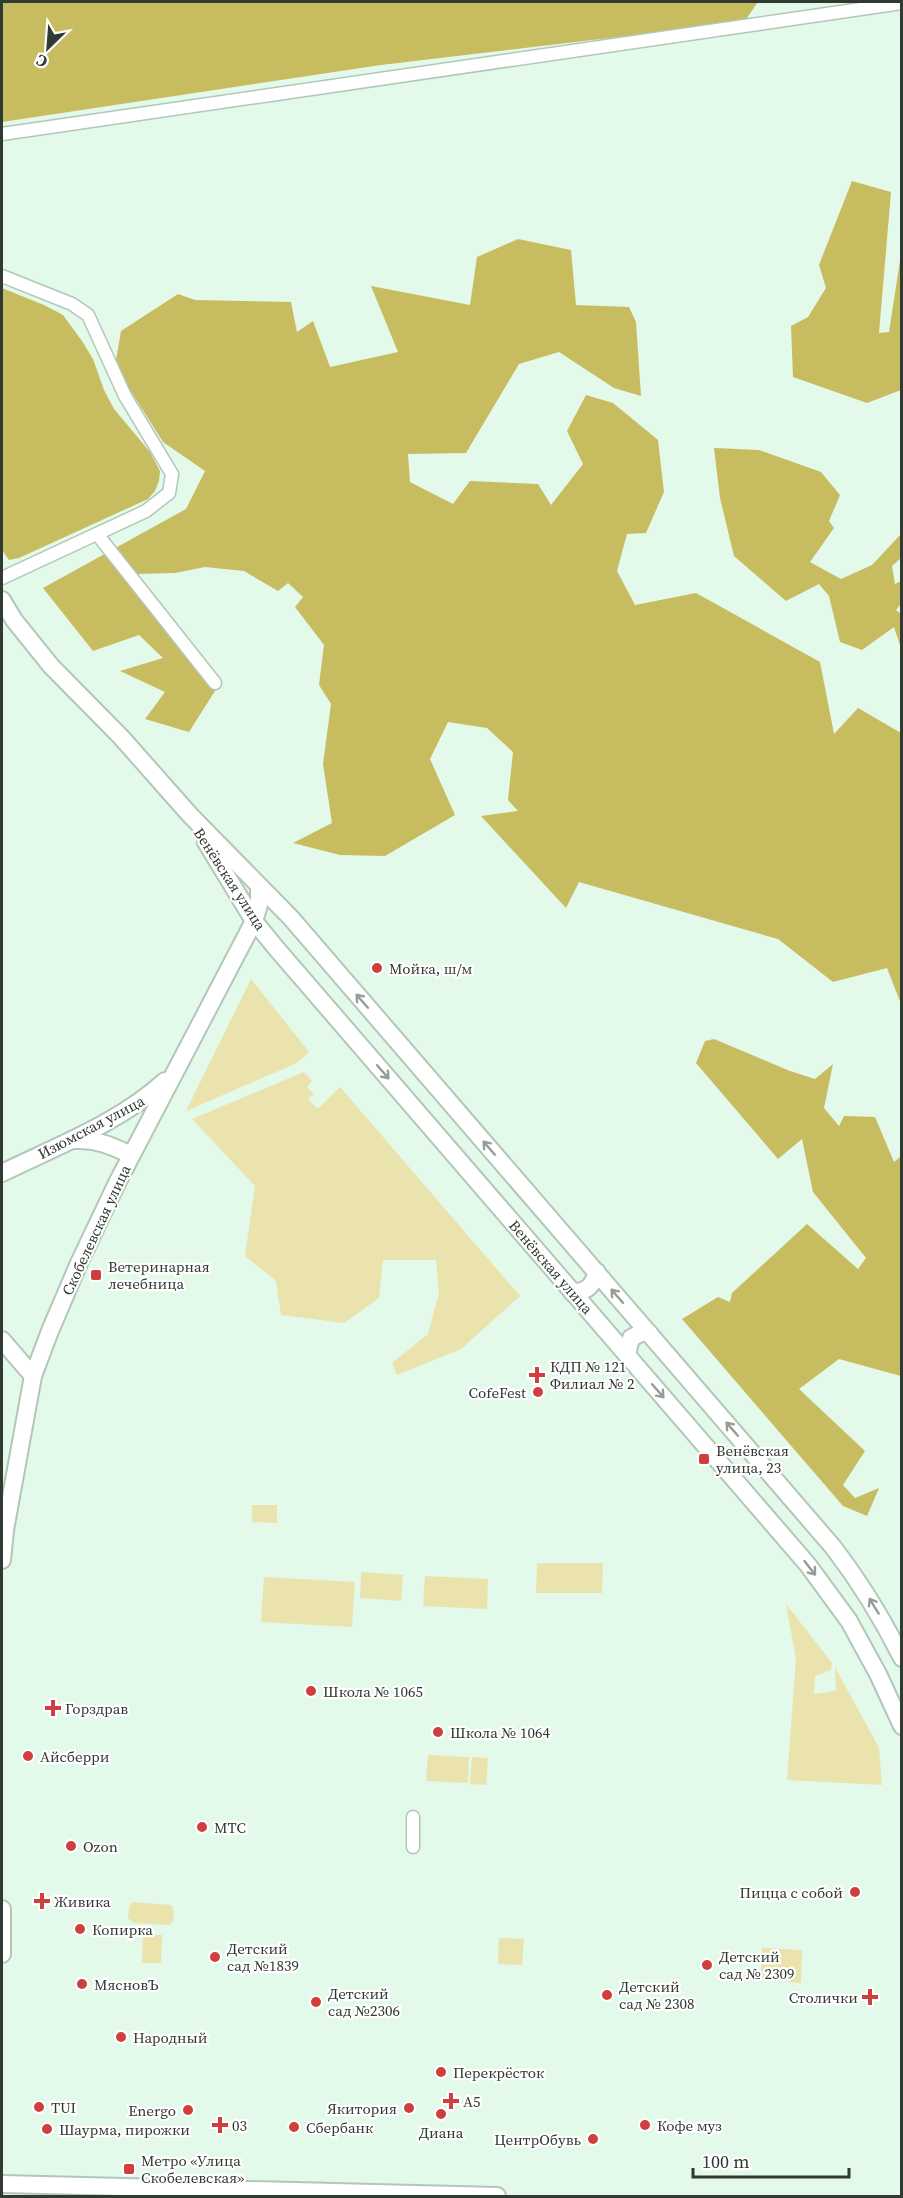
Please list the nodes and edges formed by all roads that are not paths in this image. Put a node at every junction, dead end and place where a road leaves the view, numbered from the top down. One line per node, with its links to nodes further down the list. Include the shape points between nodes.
1 (902, 3): 2 (street)
2 (2, 134)
3 (2, 276): 4 (street, via 72,304 88,315 125,396 172,474 169,493 146,511)
4 (97, 534): 5 (street); 7 (street)
5 (2, 578)
6 (2, 600): 8 (street, Венёвская улица, via 51,666)
7 (215, 682)
8 (190, 815): 9 (street, Венёвская улица); 11 (street, Венёвская улица)
9 (259, 886): 10 (street, Венёвская улица); 11 (street, Скобелевская улица)
10 (291, 918): 11 (street, via 269,910); 18 (street, Венёвская улица, one-way to 10)
11 (254, 921): 12 (street, Венёвская улица); 13 (street, Скобелевская улица)
12 (276, 948): 13 (street, via 254,942); 19 (street, Венёвская улица, one-way to 19)
13 (236, 955): 14 (street, Скобелевская улица)
14 (174, 1072): 15 (street, Изюмская улица, via 147,1098); 16 (street, Скобелевская улица)
15 (70, 1140): 16 (street, via 93,1139); 17 (street, Изюмская улица)
16 (131, 1155): 23 (street, Скобелевская улица, via 78,1263)
17 (2, 1173)
18 (597, 1272): 19 (street, via 587,1290); 20 (street, Венёвская улица, one-way to 18)
19 (572, 1292): 22 (street, Венёвская улица)
20 (649, 1333): 22 (street, via 632,1338); 25 (street, Венёвская улица, one-way to 20, via 860,1582 833,1547)
21 (2, 1340): 23 (street)
22 (627, 1355): 26 (street, Венёвская улица, one-way to 26, via 815,1574 849,1621)
23 (33, 1376): 24 (street, Скобелевская улица)
24 (2, 1560)
25 (902, 1658)
26 (902, 1726)
27 (413, 1816): 28 (street)
28 (413, 1847)
29 (2, 1909): 30 (street)
30 (2, 1954)
31 (2, 2184): 32 (street)
32 (497, 2196)

